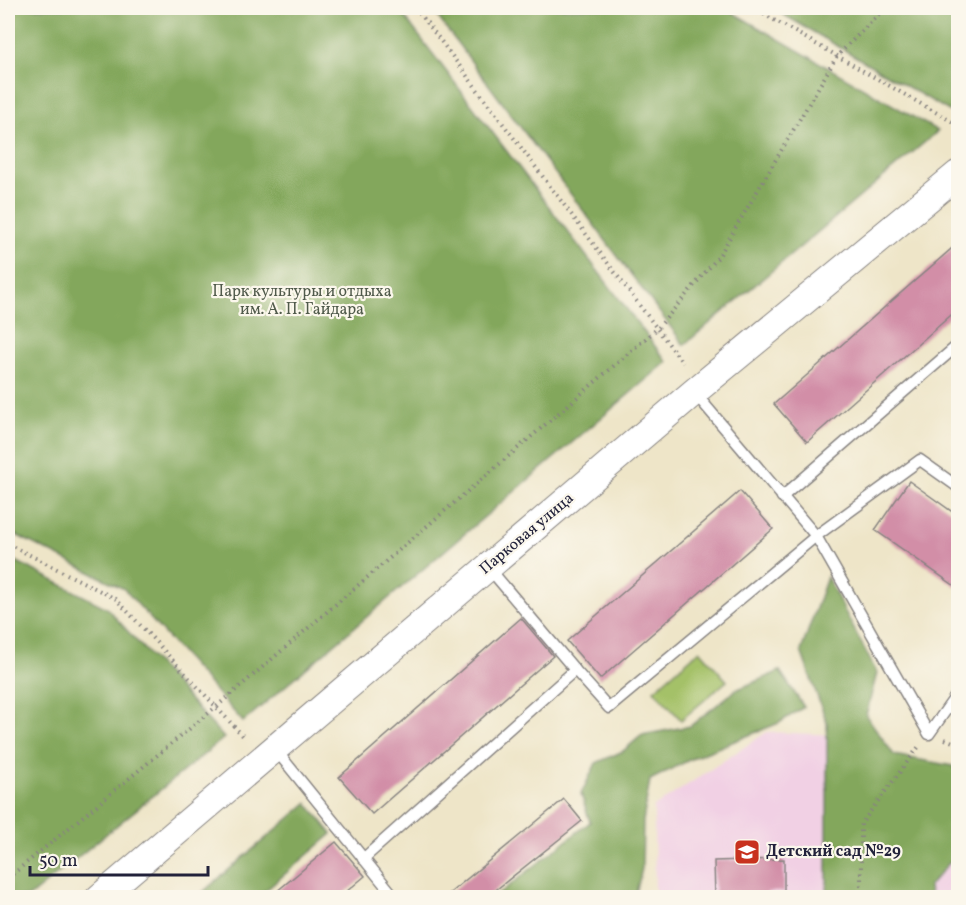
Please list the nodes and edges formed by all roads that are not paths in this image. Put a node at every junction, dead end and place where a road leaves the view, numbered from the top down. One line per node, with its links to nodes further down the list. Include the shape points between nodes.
1 (958, 174): 3 (street, Парковая улица)
2 (958, 345): 5 (lane)
3 (694, 392): 5 (lane); 7 (street, Парковая улица)
4 (958, 488): 6 (lane, via 920,460)
5 (782, 498): 6 (lane)
6 (816, 536): 8 (lane, via 609,708); 9 (lane, via 929,734)
7 (488, 567): 8 (lane); 10 (street, Парковая улица)
8 (576, 670): 11 (lane)
9 (958, 693)
10 (274, 748): 11 (lane); 12 (street, Парковая улица)
11 (363, 859): 13 (lane, via 393,895)
12 (102, 897)
13 (389, 897)

